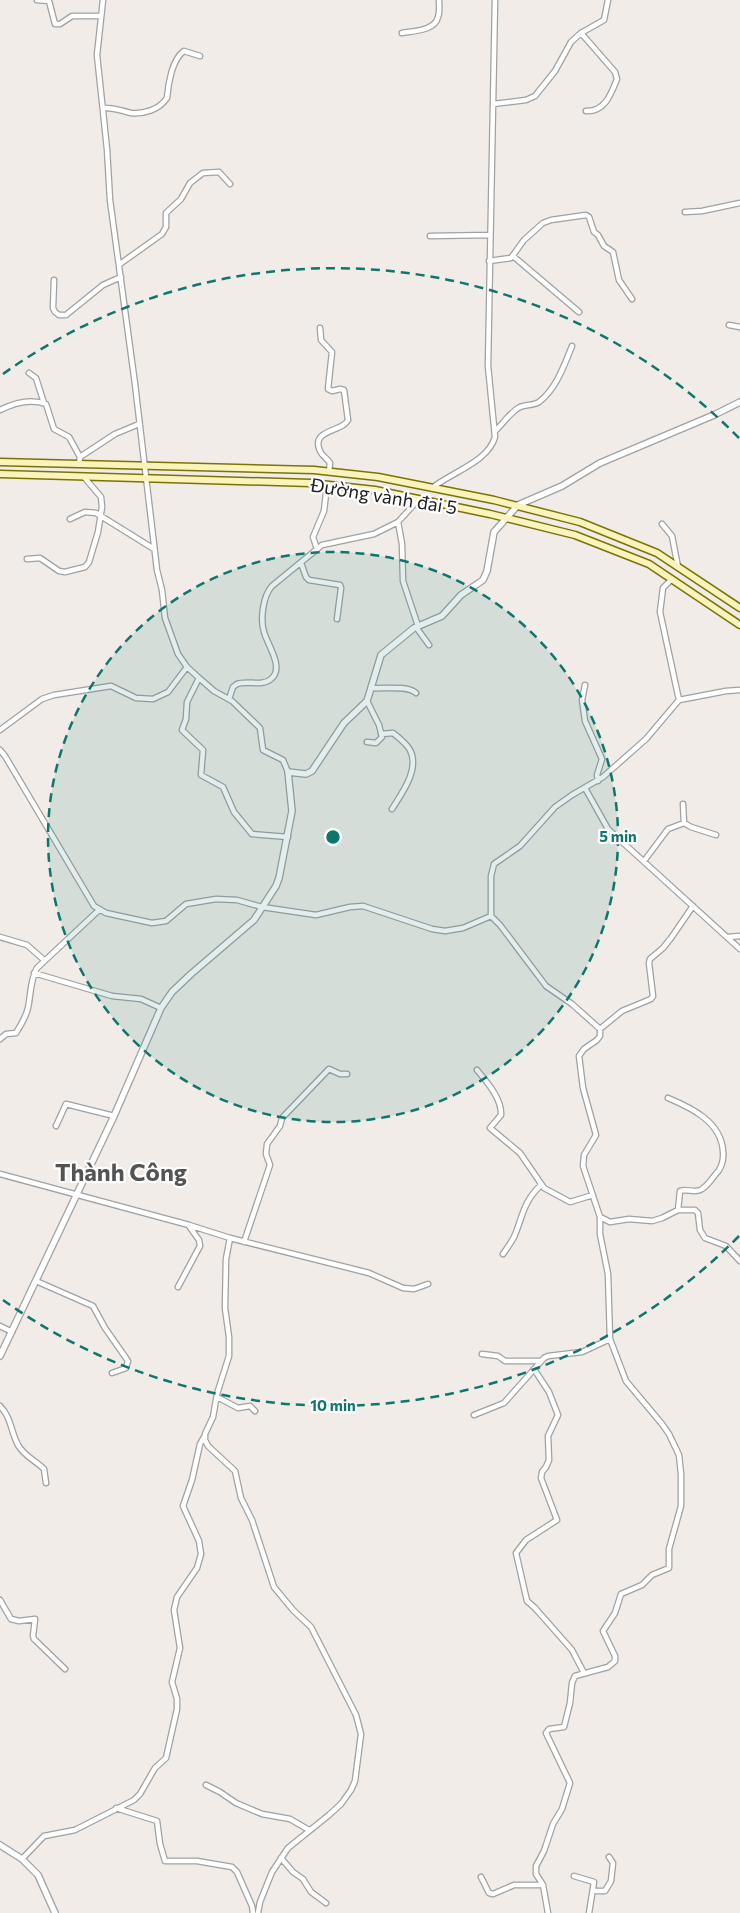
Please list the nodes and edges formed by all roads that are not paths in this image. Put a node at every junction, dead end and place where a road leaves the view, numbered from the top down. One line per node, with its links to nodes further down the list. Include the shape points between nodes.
1 (37, 0): 6 (street, via 51,4 55,24 72,16)
2 (103, 0): 6 (street)
3 (439, 0): 7 (street, via 436,21 422,30)
4 (495, 0): 10 (street)
5 (608, 0): 8 (street, via 604,20)
6 (101, 16): 11 (street, via 97,56)
7 (402, 33)
8 (581, 33): 10 (street, via 570,42 555,71 535,96); 12 (street, via 615,72 617,79 605,104)
9 (200, 56): 11 (street, via 181,52 168,82 167,98 158,108 132,113 113,107)
10 (493, 104): 16 (street)
11 (103, 108): 20 (street, via 110,200)
12 (586, 111)
13 (230, 184): 20 (street, via 219,172 203,172 166,213 166,227 162,234)
14 (740, 203): 15 (street)
15 (685, 212)
16 (490, 235): 17 (street); 19 (street)
17 (430, 236)
18 (513, 256): 19 (street); 23 (street, via 524,240 543,223 586,215 594,232 612,252 619,280); 24 (street)
19 (490, 261): 34 (street, via 488,366)
20 (120, 264): 21 (street)
21 (121, 277): 22 (street, via 103,284 66,315 52,308); 33 (street)
22 (54, 280)
23 (632, 299)
24 (579, 312)
25 (729, 325): 26 (street)
26 (740, 327)
27 (320, 328): 38 (street, via 321,340 332,352 328,389 332,392 344,390 348,420 319,440 319,450 330,463)
28 (572, 346): 34 (street, via 549,391 536,404 523,406 507,417)
29 (29, 372): 30 (street, via 36,378)
30 (44, 402): 32 (street, via 15,402); 35 (street, via 54,428 67,434)
31 (740, 402): 45 (street, via 600,463 562,486)
32 (0, 410)
33 (140, 424): 35 (street, via 115,434); 37 (street)
34 (495, 431): 43 (street, via 493,445 484,456)
35 (80, 460): 36 (main road, Đường vành đai 5); 37 (main road, Đường vành đai 5)
36 (0, 462)
37 (144, 466): 38 (main road, Đường vành đai 5); 41 (street)
38 (329, 472): 43 (main road, Đường vành đai 5, via 378,477)
39 (0, 474): 40 (main road, Đường vành đai 5)
40 (84, 476): 41 (main road, Đường vành đai 5); 46 (street, via 101,498)
41 (145, 478): 42 (main road, Đường vành đai 5); 51 (street)
42 (327, 485): 44 (main road, Đường vành đai 5); 52 (street, via 325,506 313,537)
43 (432, 488): 45 (main road, Đường vành đai 5)
44 (419, 499): 48 (main road, Đường vành đai 5); 49 (street)
45 (517, 506): 48 (street); 55 (main road, Đường vành đai 5, via 580,522 657,553)
46 (101, 516): 47 (street, via 96,512 85,512); 51 (street); 53 (street, via 95,545 85,567 65,572 40,558)
47 (70, 518)
48 (506, 518): 56 (main road, Đường vành đai 5, via 575,535 649,564); 60 (street, via 494,532 483,580 458,598 442,616)
49 (398, 522): 52 (street, via 368,536 329,543); 60 (street, via 403,581)
50 (662, 524): 55 (street, via 672,536)
51 (154, 549): 62 (street, via 166,622 178,654)
52 (317, 549): 54 (street)
53 (27, 559)
54 (301, 563): 58 (street, via 309,580 340,585); 68 (street, via 272,586 266,596 263,628 276,664 275,675 265,682 236,684)
55 (678, 567): 57 (main road, Đường vành đai 5)
56 (672, 579): 59 (main road, Đường vành đai 5); 69 (street, via 663,588 660,612)
57 (740, 608)
58 (337, 620)
59 (740, 625)
60 (417, 626): 61 (street); 65 (street, via 381,654)
61 (429, 645)
62 (187, 667): 63 (street); 71 (street, via 168,692 153,700 136,698 111,686 54,695 42,699)
63 (200, 678): 68 (street); 82 (street, via 187,702 182,730 203,750 201,775 223,787 234,812 252,834)
64 (585, 685): 76 (street, via 582,700 585,721 602,759)
65 (371, 688): 67 (street, via 403,688); 70 (street)
66 (740, 690): 69 (street)
67 (416, 693)
68 (229, 699): 75 (street, via 260,728 264,750 283,760)
69 (679, 700): 76 (street, via 642,743)
70 (366, 701): 72 (street); 75 (street, via 344,722 309,773)
71 (0, 730)
72 (381, 734): 73 (street, via 376,743); 79 (street, via 393,733 405,743 414,759 414,766)
73 (367, 742)
74 (0, 750): 86 (street)
75 (288, 772): 82 (street, via 292,811)
76 (598, 781): 77 (street)
77 (585, 788): 83 (street, via 604,824); 87 (street, via 555,807 520,846 494,864 491,876)
78 (683, 804): 80 (street)
79 (392, 809)
80 (684, 823): 81 (street); 83 (street, via 668,829)
81 (716, 836)
82 (288, 837): 85 (street, via 278,883)
83 (644, 861): 84 (street)
84 (693, 906): 90 (street); 95 (street, via 650,959 653,996 622,1011)
85 (262, 907): 86 (street, via 227,899 191,902 159,923); 87 (street, via 316,915 363,906 445,931 463,928); 94 (street, via 251,923 191,974)
86 (98, 910): 92 (street)
87 (492, 916): 95 (street, via 546,986)
88 (740, 936): 90 (street)
89 (0, 937): 92 (street, via 27,945)
90 (728, 938): 91 (street)
91 (740, 949)
92 (44, 960): 93 (street)
93 (34, 973): 94 (street, via 112,996 137,998); 96 (street, via 24,1020 16,1033)
94 (161, 1008): 100 (street)
95 (600, 1029): 105 (street, via 600,1036 581,1052 578,1059 595,1131 595,1138 583,1160)
96 (0, 1038)
97 (477, 1070): 103 (street, via 500,1107 501,1116 490,1128 517,1150)
98 (347, 1074): 110 (street, via 329,1069 282,1118 267,1144 270,1165)
99 (668, 1098): 106 (street, via 714,1125 723,1141 724,1156 720,1170 702,1190 680,1191)
100 (114, 1116): 101 (street, via 66,1104); 104 (street)
101 (56, 1126)
102 (0, 1174): 104 (street)
103 (541, 1185): 105 (street, via 570,1202); 111 (street, via 524,1207)
104 (77, 1194): 108 (street); 113 (street)
105 (593, 1196): 107 (street)
106 (678, 1210): 107 (street, via 652,1221 610,1222); 112 (street, via 697,1211 700,1230 705,1238 726,1246)
107 (600, 1217): 118 (street, via 608,1281)
108 (188, 1225): 109 (street); 115 (street, via 200,1246)
109 (230, 1238): 110 (street); 124 (street, via 225,1308 230,1350)
110 (244, 1242): 114 (street, via 369,1273 409,1290)
111 (503, 1254)
112 (740, 1261)
113 (36, 1281): 117 (street); 123 (street, via 93,1306 128,1361 126,1368)
114 (428, 1284)
115 (178, 1286)
116 (0, 1326): 117 (street)
117 (12, 1332): 120 (street)
118 (610, 1339): 121 (street, via 582,1352 548,1356); 132 (street, via 623,1375 675,1445 680,1464 681,1506 669,1549 669,1568 622,1594 603,1631 615,1661 608,1667)
119 (482, 1354): 121 (street, via 498,1356 505,1361)
120 (0, 1356)
121 (540, 1361): 122 (street)
122 (534, 1369): 127 (street, via 504,1403); 132 (street, via 549,1392 558,1415 548,1436 549,1460 541,1478 557,1520 526,1540 516,1554 517,1563 527,1601 572,1650)
123 (112, 1373)
124 (217, 1397): 126 (street, via 238,1408 250,1406); 128 (street)
125 (0, 1406): 129 (street, via 23,1452 44,1469)
126 (254, 1411)
127 (474, 1415)
128 (204, 1437): 134 (street, via 183,1506 199,1541 201,1554 197,1568 175,1604 180,1648 172,1682 178,1704 166,1758 154,1768 137,1797); 135 (street, via 208,1446 234,1471 274,1587 311,1627 360,1727 354,1786 341,1804)
129 (46, 1483)
130 (0, 1600): 131 (street, via 11,1619 35,1619 34,1639)
131 (65, 1668)
132 (584, 1673): 142 (street, via 573,1679 564,1727 549,1729 546,1733 570,1783 536,1866 536,1874)
133 (206, 1785): 135 (street, via 253,1811 290,1819)
134 (116, 1808): 139 (street, via 75,1830 44,1836); 146 (street, via 157,1821 165,1861 197,1861 235,1869)
135 (309, 1830): 138 (street, via 290,1845)
136 (0, 1845): 139 (street)
137 (609, 1857): 143 (street, via 613,1863 610,1884 605,1891)
138 (281, 1858): 144 (street, via 303,1879 311,1892); 147 (street)
139 (22, 1859): 145 (street, via 38,1875)
140 (574, 1876): 143 (street, via 592,1880)
141 (481, 1877): 142 (street, via 489,1893 493,1894 514,1885)
142 (543, 1885): 148 (street)
143 (593, 1891): 149 (street)
144 (326, 1903)
145 (55, 1913)
146 (253, 1913)
147 (258, 1913)
148 (548, 1913)
149 (589, 1913)

